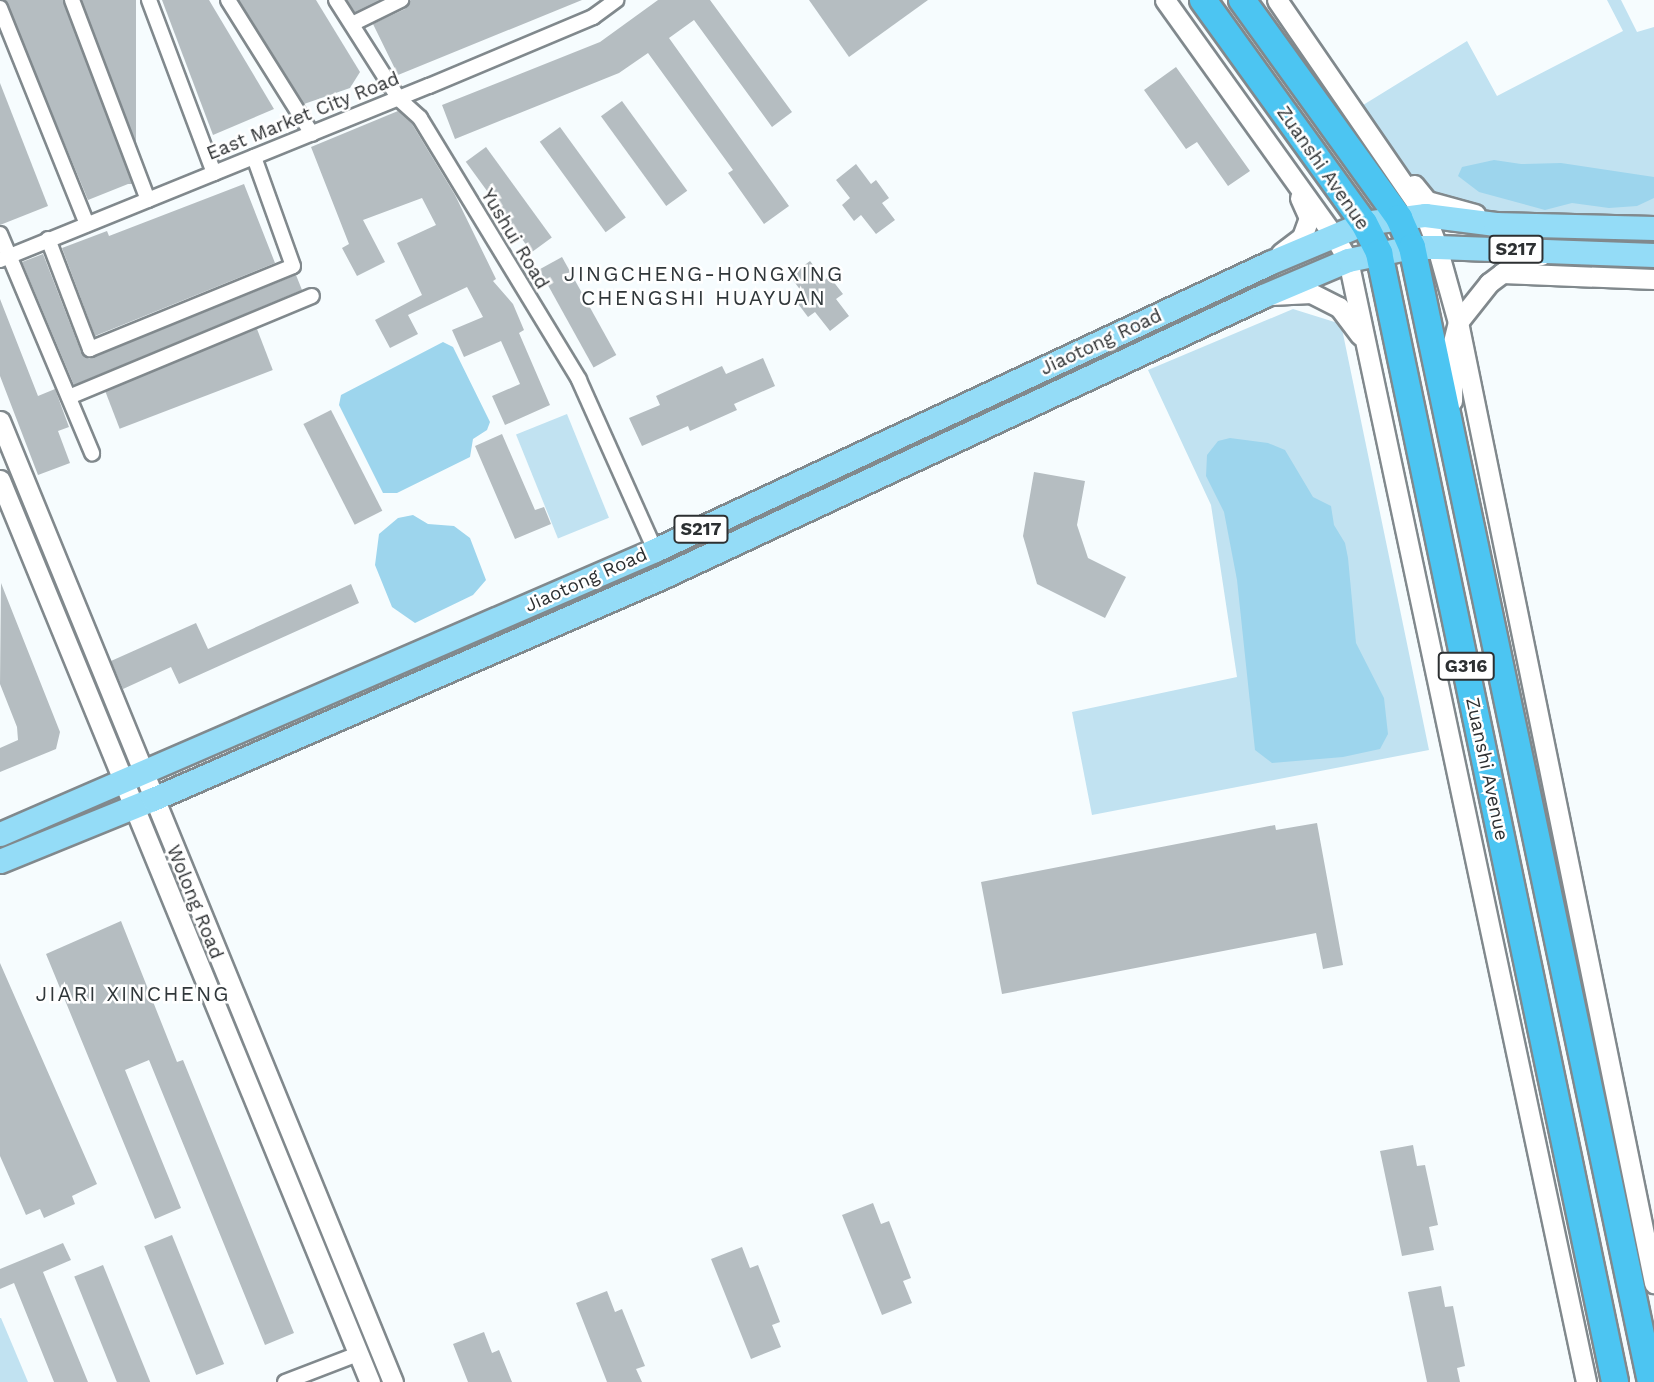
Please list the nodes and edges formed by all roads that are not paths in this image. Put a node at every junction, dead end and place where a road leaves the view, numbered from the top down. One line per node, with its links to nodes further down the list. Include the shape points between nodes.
1 (72, 0): 19 (street)
2 (149, 0): 18 (street)
3 (228, 0): 14 (street)
4 (336, 0): 12 (street, Yushui Road)
5 (401, 0): 12 (street)
6 (615, 0): 13 (street, East Market City Road, via 593,17)
7 (1165, 0): 17 (street)
8 (1203, 0): 21 (highway, Zuanshi Avenue / G316)
9 (1242, 0): 20 (highway, Zuanshi Avenue / G316)
10 (1277, 0): 15 (street)
11 (0, 8): 23 (street)
12 (352, 24): 13 (street, Yushui Road)
13 (398, 99): 14 (street, East Market City Road); 46 (street, Yushui Road, via 420,118 579,380)
14 (312, 134): 16 (street, East Market City Road)
15 (1379, 145): 20 (street); 22 (street, via 1427,201 1465,209)
16 (254, 157): 18 (street, East Market City Road); 27 (street, via 293,266 90,349)
17 (1288, 172): 26 (street); 34 (street, via 1309,218 1302,237)
18 (214, 173): 19 (street, East Market City Road)
19 (148, 200): 23 (street, East Market City Road)
20 (1412, 217): 21 (main road, Jiaotong Road / S217); 22 (main road, S217); 28 (highway, Zuanshi Avenue / G316)
21 (1364, 223): 26 (main road, Jiaotong Road / S217); 30 (highway, Zuanshi Avenue / G316)
22 (1495, 224): 24 (main road, S217)
23 (88, 225): 27 (street, East Market City Road)
24 (1654, 228)
25 (0, 234): 32 (street)
26 (1334, 236): 33 (street); 34 (main road, Jiaotong Road / S217)
27 (48, 239): 32 (street, East Market City Road)
28 (1425, 247): 29 (main road, S217); 30 (main road, S217); 39 (street); 43 (highway, Zuanshi Avenue / G316)
29 (1557, 252): 31 (main road, S217); 35 (street, via 1521,259)
30 (1379, 253): 33 (main road, Jiaotong Road / S217); 47 (highway, Zuanshi Avenue / G316)
31 (1654, 256)
32 (5, 258): 41 (street)
33 (1348, 260): 38 (main road, Jiaotong Road / S217); 40 (street)
34 (1269, 263): 46 (main road, Jiaotong Road / S217)
35 (1502, 273): 36 (street); 39 (street)
36 (1654, 279)
37 (312, 296): 41 (street)
38 (1263, 296): 40 (street, via 1311,293 1339,307 1357,329); 50 (main road, Jiaotong Road / S217, via 662,577)
39 (1458, 322): 43 (street, via 1453,342); 53 (street)
40 (1369, 356): 48 (street)
41 (69, 397): 44 (street)
42 (0, 421): 49 (street, Wolong Road)
43 (1452, 423): 53 (highway, Zuanshi Avenue / G316)
44 (92, 453)
45 (0, 480): 49 (street, Wolong Road)
46 (655, 550): 49 (main road, Jiaotong Road / S217)
47 (1484, 753): 48 (street); 54 (highway, Zuanshi Avenue / G316)
48 (1454, 758): 55 (street)
49 (133, 778): 50 (street, Wolong Road); 51 (main road, Jiaotong Road / S217)
50 (143, 803): 52 (main road, Jiaotong Road / S217); 59 (street, Wolong Road); 62 (street, Wolong Road)
51 (0, 834)
52 (0, 861)
53 (1557, 872): 56 (highway, Zuanshi Avenue / G316, via 1618,1171)
54 (1537, 1005): 55 (street); 57 (highway, Zuanshi Avenue / G316)
55 (1508, 1012): 58 (street)
56 (1647, 1278): 65 (highway, Zuanshi Avenue / G316)
57 (1597, 1296): 58 (street); 64 (highway, Zuanshi Avenue / G316)
58 (1569, 1302): 63 (street)
59 (358, 1354): 60 (street); 61 (street, Wolong Road)
60 (285, 1382)
61 (370, 1382)
62 (393, 1382)
63 (1586, 1382)
64 (1615, 1382)
65 (1651, 1382)

